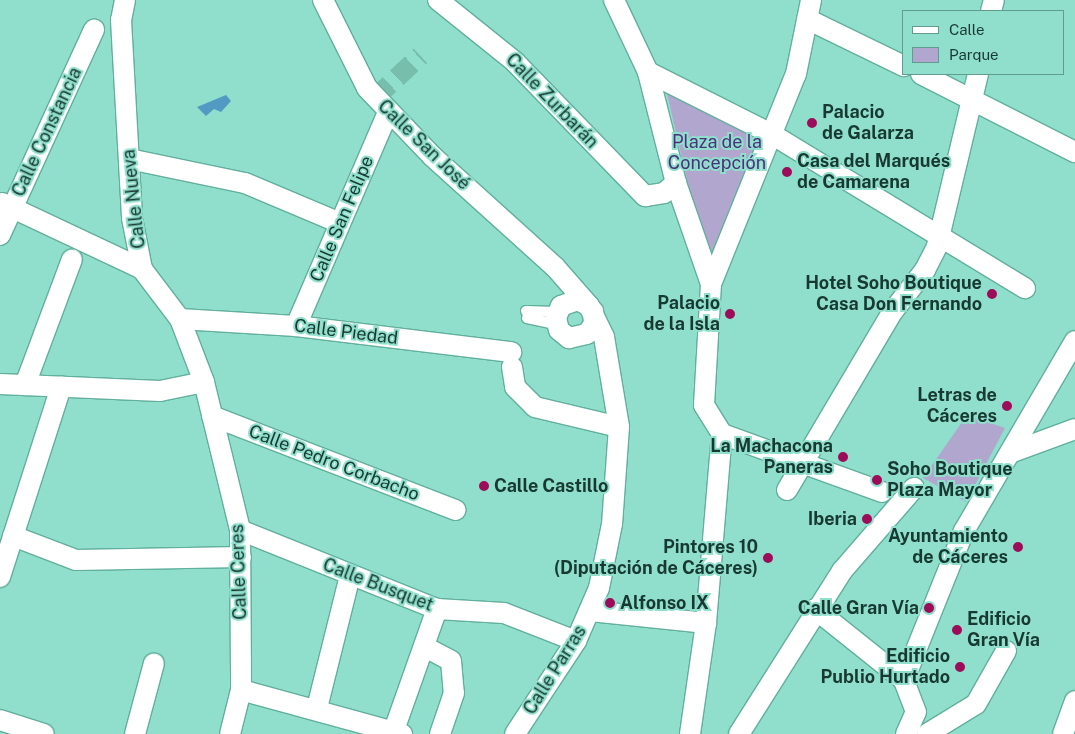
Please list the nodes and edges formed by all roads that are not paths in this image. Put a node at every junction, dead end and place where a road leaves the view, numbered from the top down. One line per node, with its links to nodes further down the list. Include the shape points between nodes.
1 (125, 0): 15 (street, Calle Nueva, via 121,20)
2 (324, 0): 12 (street, Calle San José, via 367,88)
3 (438, 0): 16 (street, Calle Zurbarán, via 515,62 645,196)
4 (614, 0): 8 (street)
5 (809, 9): 7 (street); 13 (street, via 796,74)
6 (94, 30): 17 (street, Calle Constancia)
7 (902, 65)
8 (648, 72): 13 (street); 16 (street)
9 (923, 75): 11 (street)
10 (978, 75): 11 (street)
11 (973, 99): 14 (street); 20 (street)
12 (388, 112): 18 (street, Calle San Felipe); 25 (street, Calle San José, via 555,267)
13 (773, 135): 20 (street); 23 (street)
14 (1075, 152)
15 (129, 159): 18 (street, via 245,183); 22 (street, Calle Nueva, via 132,218)
16 (670, 188): 23 (street)
17 (6, 205): 19 (street, Calle Constancia); 22 (street)
18 (340, 223): 29 (street, Calle San Felipe)
19 (0, 234)
20 (940, 236): 24 (street); 40 (street, via 925,270 893,311)
21 (72, 259): 33 (street)
22 (142, 269): 28 (street, Calle Nueva)
23 (711, 284): 38 (street, via 704,405)
24 (1025, 288)
25 (591, 309): 27 (street, via 572,300); 27 (street, via 592,330 582,338 564,335); 36 (street, Calle Parras, via 604,336)
26 (526, 314): 27 (lane)
27 (557, 318)
28 (180, 319): 29 (street, Calle Piedad); 31 (street, Calle Nueva)
29 (296, 326): 36 (street, Calle Piedad, via 354,326 512,359 515,387 535,407)
30 (1075, 341): 39 (street)
31 (204, 382): 34 (street, via 160,390); 35 (street, Calle Ceres)
32 (0, 384): 33 (street)
33 (25, 386): 34 (street)
34 (61, 387): 46 (street)
35 (212, 416): 44 (street, Calle Pedro Corbacho); 45 (street, Calle Ceres)
36 (619, 427): 52 (street, Calle Parras, via 612,524)
37 (1075, 429): 39 (street)
38 (722, 434): 40 (street); 53 (street)
39 (1010, 453): 58 (street, via 964,531)
40 (804, 462): 42 (street); 43 (street)
41 (914, 488): 51 (street, via 863,542)
42 (787, 490)
43 (882, 492)
44 (456, 510)
45 (240, 530): 47 (street, Calle Ceres); 48 (street, Calle Busquet)
46 (13, 536): 47 (street, via 76,560); 49 (street)
47 (241, 556): 59 (street, Calle Ceres)
48 (350, 576): 50 (street, Calle Busquet); 61 (street)
49 (0, 577)
50 (437, 609): 54 (street, Calle Busquet, via 504,613); 55 (street)
51 (815, 609): 58 (street); 71 (street)
52 (590, 610): 53 (street); 54 (street, Calle Parras)
53 (706, 623): 70 (street)
54 (576, 641): 69 (street, Calle Parras)
55 (427, 648): 67 (street); 68 (street, via 450,661 454,693)
56 (1006, 651): 63 (street, via 976,704 946,721)
57 (154, 663): 65 (street)
58 (904, 680): 63 (street, via 916,712)
59 (241, 690): 61 (street); 66 (street, Calle Ceres)
60 (1075, 700): 72 (street)
61 (316, 708): 67 (street)
62 (0, 720): 64 (street)
63 (915, 732)
64 (44, 734)
65 (135, 734)
66 (230, 734)
67 (398, 734)
68 (440, 734)
69 (515, 734)
70 (690, 734)
71 (739, 734)
72 (1063, 734)

